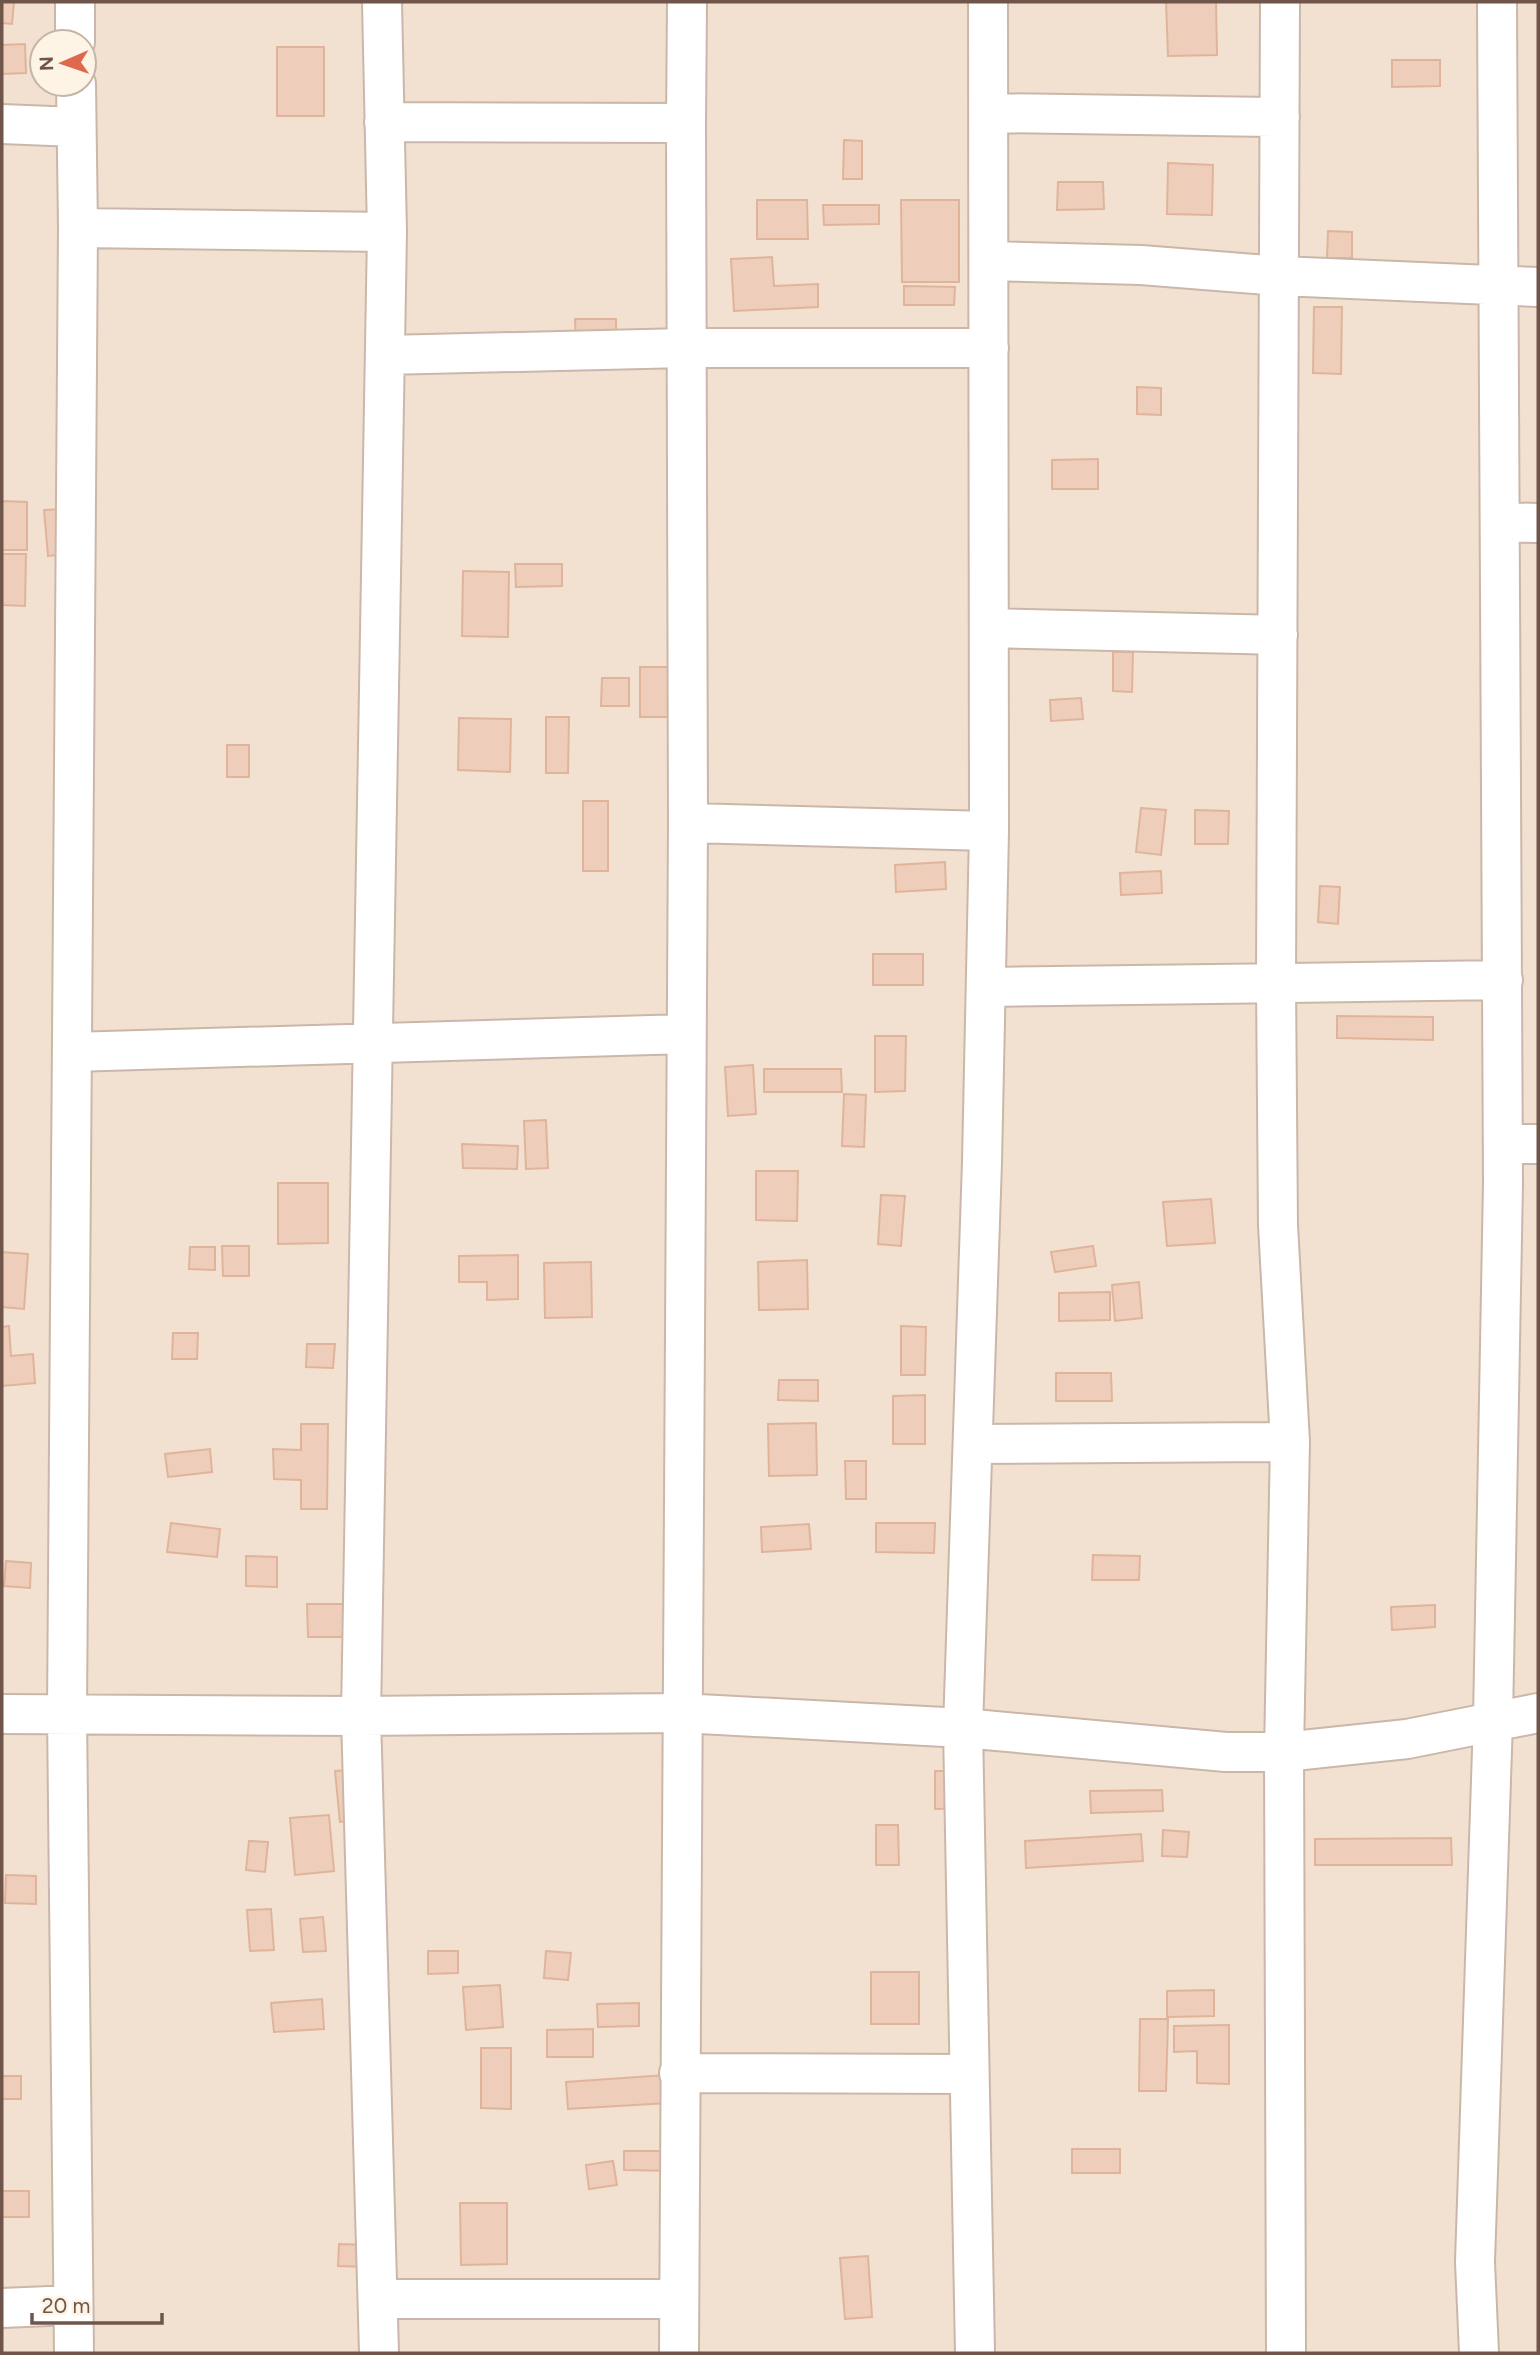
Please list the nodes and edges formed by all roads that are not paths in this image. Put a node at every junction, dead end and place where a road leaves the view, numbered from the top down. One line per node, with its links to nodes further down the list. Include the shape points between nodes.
1 (75, 2): 7 (street)
2 (382, 2): 11 (street)
3 (687, 2): 12 (street)
4 (988, 2): 9 (street)
5 (1280, 2): 10 (street)
6 (1497, 2): 19 (street)
7 (75, 28)
8 (76, 98): 14 (street)
9 (989, 113): 10 (street); 17 (street)
10 (1280, 117): 18 (street)
11 (384, 122): 12 (street); 16 (street)
12 (686, 123): 21 (street)
13 (2, 124): 14 (street)
14 (76, 127): 15 (street)
15 (78, 228): 16 (street); 35 (street)
16 (387, 232): 23 (street)
17 (989, 261): 18 (street, via 1141,265); 22 (street)
18 (1280, 276): 19 (street); 27 (street)
19 (1498, 286): 20 (street); 24 (street)
20 (1538, 287)
21 (686, 348): 22 (street); 23 (street); 28 (street)
22 (989, 348): 26 (street)
23 (385, 355): 34 (street)
24 (1501, 522): 25 (street); 30 (street)
25 (1538, 523)
26 (989, 628): 27 (street); 29 (street)
27 (1278, 635): 31 (street)
28 (688, 823): 29 (street); 33 (street)
29 (989, 831): 32 (street)
30 (1503, 980): 31 (street); 36 (street)
31 (1276, 983): 32 (street); 37 (street, via 1278,1225)
32 (987, 987): 38 (street)
33 (686, 1034): 34 (street); 41 (street)
34 (373, 1045): 35 (street); 43 (street)
35 (72, 1052): 40 (street)
36 (1521, 1144): 44 (street)
37 (1290, 1442): 38 (street); 46 (street)
38 (973, 1444): 45 (street)
39 (2, 1713): 40 (street)
40 (67, 1713): 43 (street); 51 (street)
41 (681, 1713): 43 (street); 45 (street); 47 (street)
42 (1538, 1713): 44 (street)
43 (361, 1716): 49 (street)
44 (1493, 1720): 46 (street, via 1407,1739); 58 (street, via 1475,2262)
45 (963, 1728): 46 (street, via 1226,1752); 48 (street)
46 (1284, 1752): 57 (street)
47 (679, 2073): 48 (street); 50 (street)
48 (968, 2074): 56 (street)
49 (380, 2299): 50 (street); 54 (street)
50 (677, 2299): 55 (street)
51 (73, 2305): 52 (street); 53 (street)
52 (2, 2308)
53 (74, 2353)
54 (379, 2353)
55 (678, 2353)
56 (975, 2353)
57 (1286, 2353)
58 (1479, 2353)

